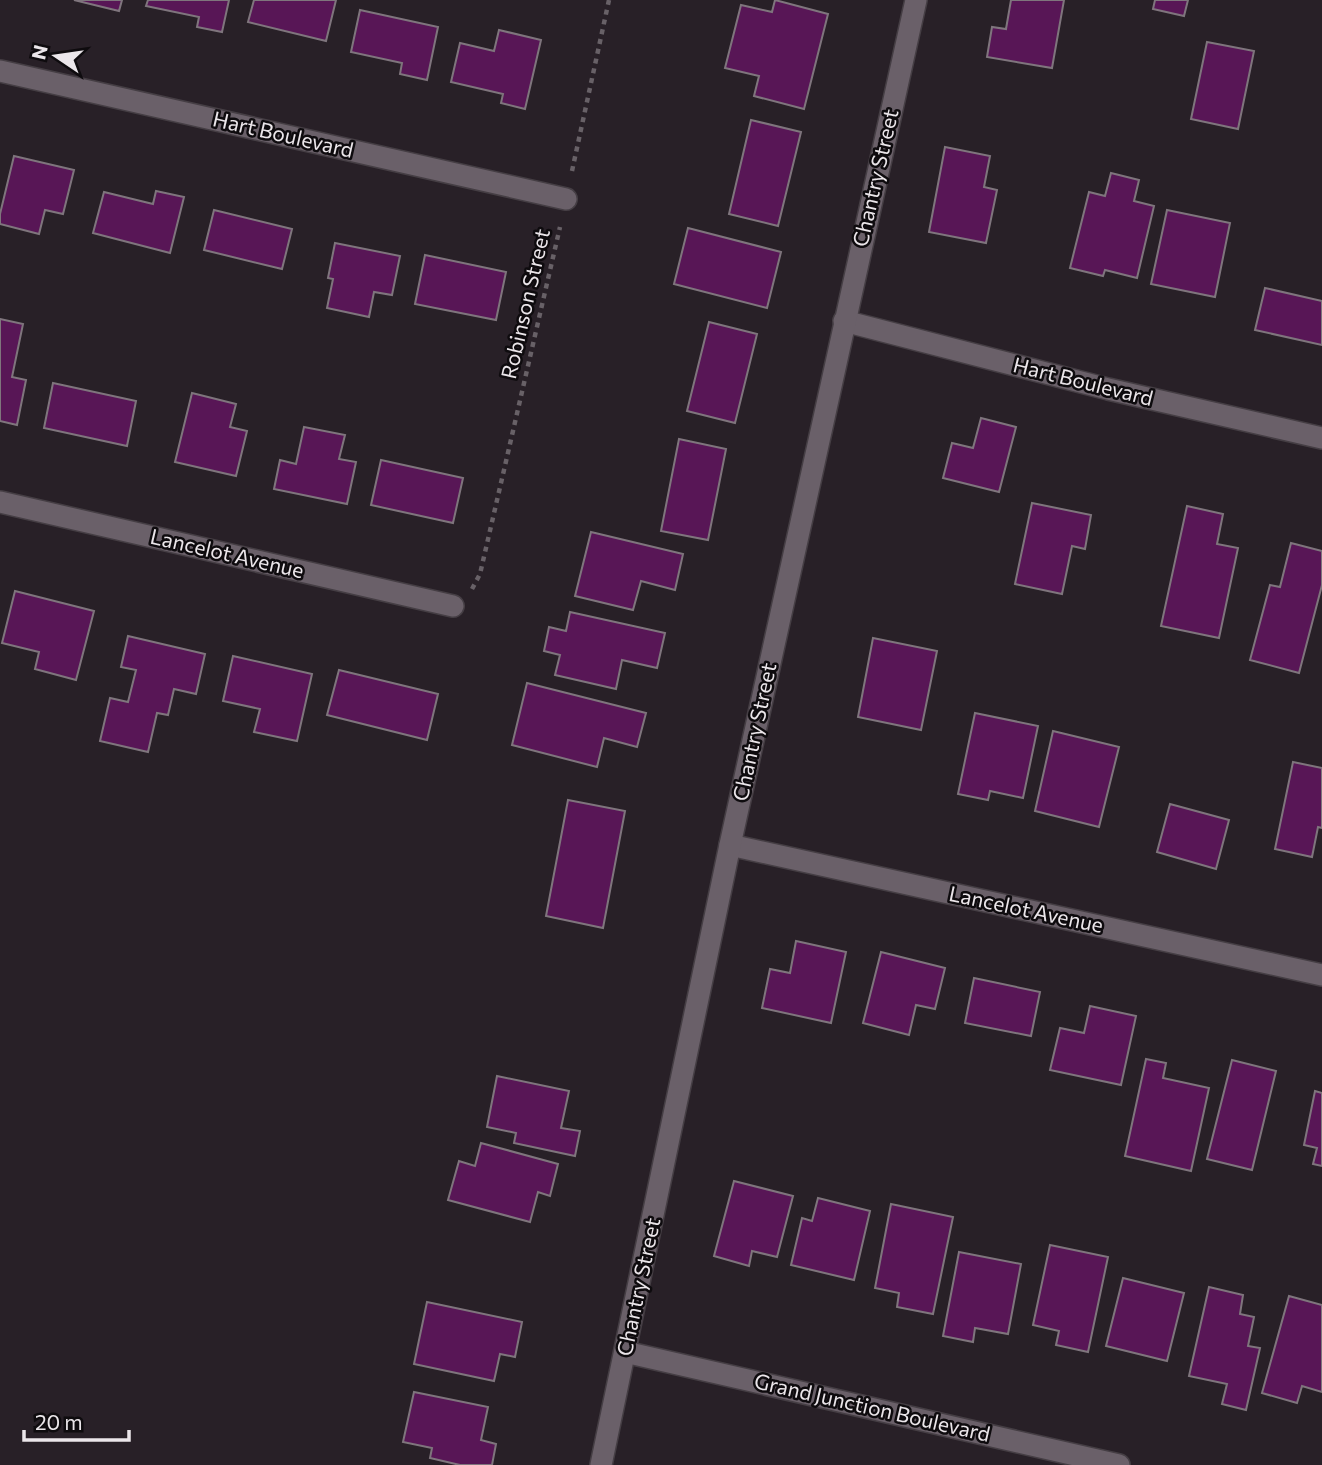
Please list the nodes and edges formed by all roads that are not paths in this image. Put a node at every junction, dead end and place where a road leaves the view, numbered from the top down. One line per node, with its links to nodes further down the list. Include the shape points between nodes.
1 (916, 0): 4 (street, Chantry Street)
2 (0, 71): 3 (street, Hart Boulevard)
3 (566, 199)
4 (844, 321): 5 (street, Hart Boulevard); 8 (street, Chantry Street)
5 (1322, 438)
6 (0, 502): 7 (street, Lancelot Avenue)
7 (453, 606)
8 (730, 845): 9 (street, Lancelot Avenue); 10 (street, Chantry Street)
9 (1322, 975)
10 (625, 1352): 11 (street, Chantry Street); 12 (street, Grand Junction Boulevard)
11 (601, 1465)
12 (1119, 1465)

